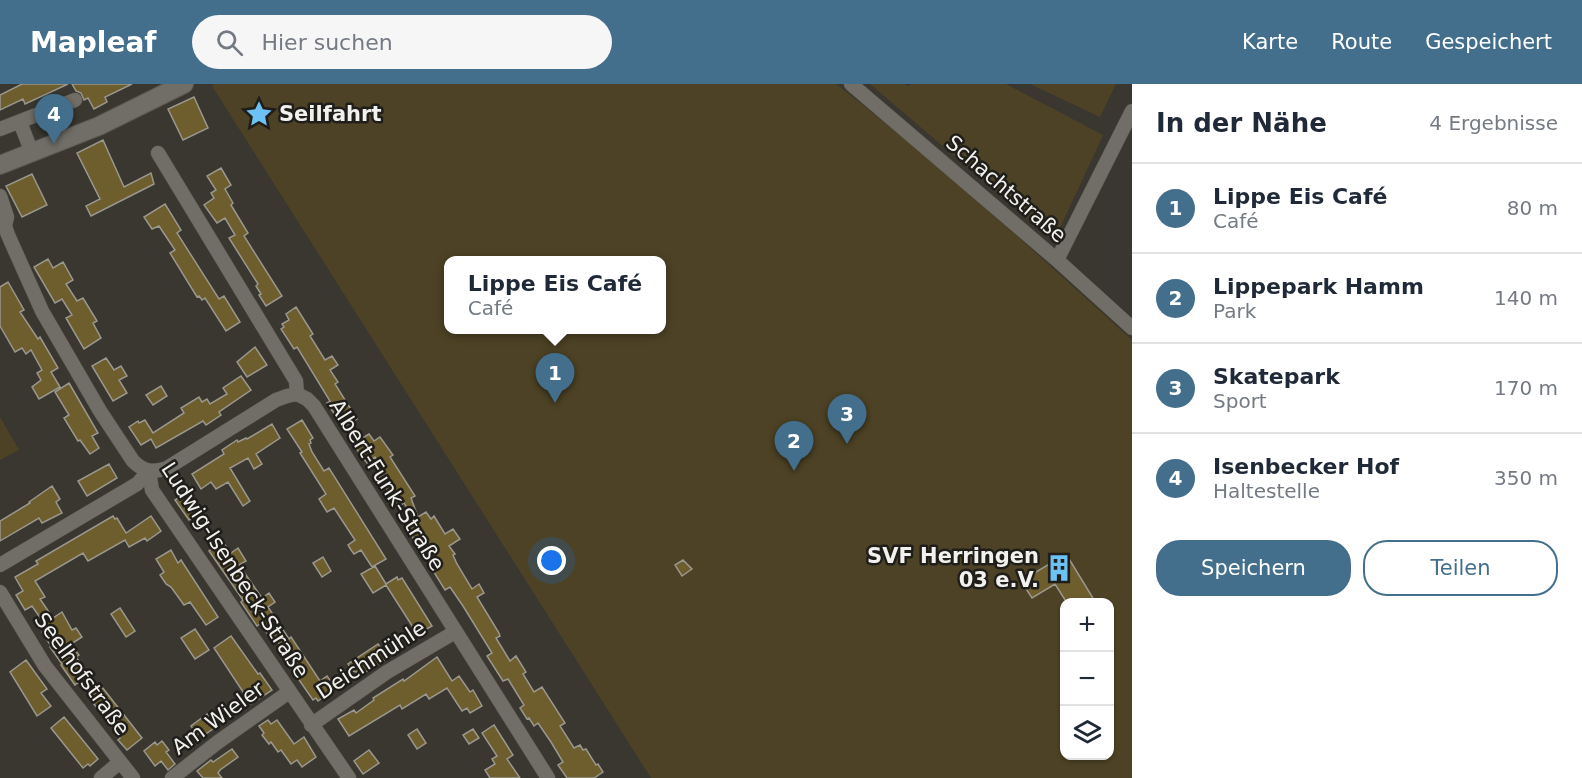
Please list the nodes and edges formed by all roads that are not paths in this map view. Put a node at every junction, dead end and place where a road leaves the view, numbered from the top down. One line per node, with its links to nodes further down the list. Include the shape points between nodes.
1 (184, 84): 7 (main road)
2 (851, 84): 12 (street, Schachtstraße)
3 (75, 100): 5 (street)
4 (1132, 111): 12 (street)
5 (20, 122): 6 (street); 7 (street)
6 (0, 129)
7 (32, 153): 9 (main road)
8 (158, 153): 14 (street, Albert-Funk-Straße, via 296,381)
9 (0, 165)
10 (0, 196): 11 (street, Ludwig-Isenbeck-Straße, via 7,217)
11 (3, 232): 15 (street, Ludwig-Isenbeck-Straße, via 74,367 133,461)
12 (1057, 260): 13 (street, Schachtstraße)
13 (1132, 328)
14 (297, 394): 15 (street, via 276,400 167,468); 18 (street, Albert-Funk-Straße, via 314,406)
15 (149, 471): 16 (street, via 137,484); 19 (street, Ludwig-Isenbeck-Straße, via 152,490)
16 (0, 565)
17 (0, 592): 21 (street, Seelhofstraße, via 45,666)
18 (455, 632): 20 (street, Deichmühle, via 387,672); 26 (street, Albert-Funk-Straße)
19 (289, 692): 20 (street, Ludwig-Isenbeck-Straße); 24 (street, Am Wieler)
20 (311, 725): 25 (street, Ludwig-Isenbeck-Straße)
21 (120, 762): 22 (street); 23 (street, Seelhofstraße)
22 (101, 778)
23 (133, 778)
24 (172, 778)
25 (349, 778)
26 (548, 778)

